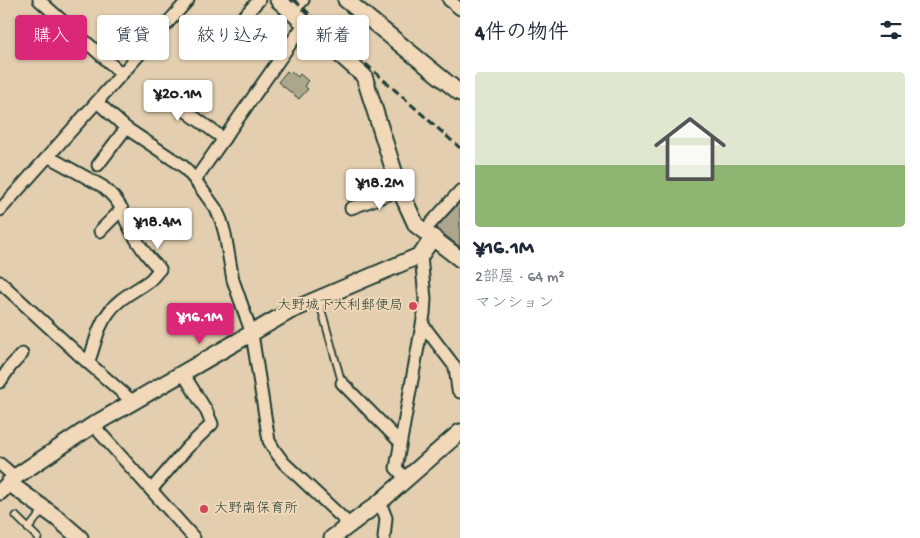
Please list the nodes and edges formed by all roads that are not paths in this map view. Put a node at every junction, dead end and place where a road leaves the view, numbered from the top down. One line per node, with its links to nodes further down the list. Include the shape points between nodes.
1 (40, 0): 11 (street)
2 (188, 0): 11 (street)
3 (259, 0): 7 (street)
4 (303, 0): 6 (street)
5 (346, 0): 13 (street)
6 (287, 5): 8 (street)
7 (245, 15)
8 (297, 15)
9 (297, 34): 16 (street)
10 (346, 60): 20 (street, via 364,76)
11 (122, 74): 14 (street)
12 (189, 92): 16 (street, via 179,106)
13 (460, 93)
14 (97, 102): 15 (street); 17 (street)
15 (126, 128): 18 (street); 19 (street, via 183,166)
16 (224, 139): 19 (street)
17 (49, 157): 23 (street, via 102,186); 24 (street)
18 (98, 165)
19 (195, 180): 32 (street, via 221,220 233,280)
20 (400, 190): 22 (street); 26 (street, via 416,225)
21 (460, 191): 26 (street)
22 (351, 208)
23 (122, 209): 25 (street); 34 (street, via 140,246 160,269 151,280 109,311 100,326)
24 (0, 210)
25 (100, 231)
26 (428, 234): 27 (street); 28 (street)
27 (421, 255): 30 (street); 31 (street, via 425,299)
28 (460, 258)
29 (0, 282): 34 (street)
30 (319, 299): 32 (street, via 290,311); 37 (lane)
31 (422, 324): 38 (street, via 455,367); 42 (street)
32 (252, 334): 35 (street); 50 (street, via 269,441 284,463)
33 (22, 354): 36 (street)
34 (88, 362): 39 (street)
35 (182, 372): 39 (street); 46 (street, via 212,424)
36 (0, 382)
37 (342, 383): 42 (street)
38 (460, 392)
39 (133, 402): 40 (street)
40 (93, 425): 45 (street); 46 (street)
41 (460, 432): 44 (street)
42 (400, 442): 44 (street, via 396,468)
43 (0, 464): 45 (street)
44 (406, 479): 47 (street)
45 (8, 484): 48 (street)
46 (151, 490): 54 (street)
47 (380, 502): 50 (street); 56 (street, via 386,518)
48 (45, 508): 51 (lane); 53 (street)
49 (16, 516): 51 (lane)
50 (350, 525): 55 (street)
51 (28, 529): 52 (lane)
52 (38, 538)
53 (80, 538)
54 (194, 538)
55 (332, 538)
56 (384, 538)

